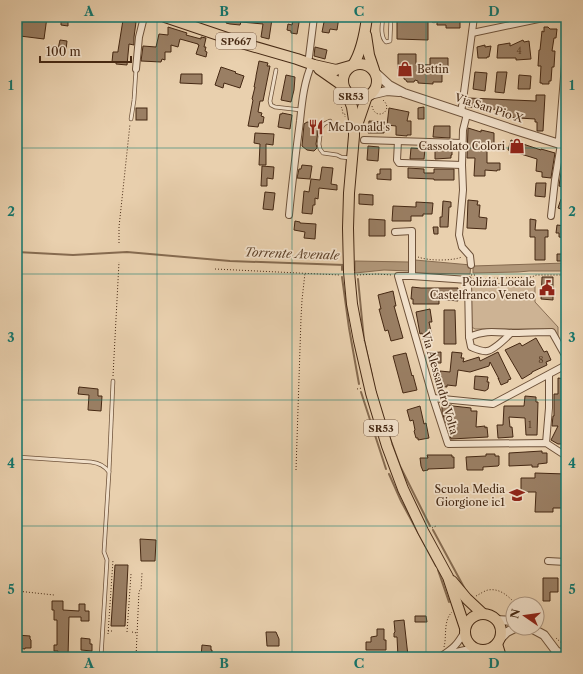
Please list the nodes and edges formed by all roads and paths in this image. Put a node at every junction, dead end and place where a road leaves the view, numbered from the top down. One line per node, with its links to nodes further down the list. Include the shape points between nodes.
1 (144, 17): 16 (street)
2 (165, 17): 14 (main road, SP667)
3 (314, 17): 14 (street, via 309,57)
4 (366, 17): 11 (main road, SR53)
5 (383, 17): 6 (lane, via 382,36 386,42 390,41)
6 (391, 17)
7 (434, 17): 10 (lane)
8 (474, 17): 12 (street)
9 (548, 17): 12 (street)
10 (434, 22)
11 (365, 29): 15 (main road, SR53, via 360,50); 18 (main road, SR53)
12 (472, 33): 25 (street, via 463,100)
13 (566, 52): 33 (street, via 559,139)
14 (311, 64): 15 (main road, SP667, via 336,70); 19 (main road, SP667); 24 (street)
15 (351, 66): 18 (main road, via 365,64); 19 (main road, SR53, via 343,77)
16 (136, 69): 27 (lane)
17 (276, 70): 24 (lane, via 271,105)
18 (375, 72): 20 (street, Via San Pio X, via 389,85); 22 (main road, SR53, via 377,84)
19 (346, 90): 22 (main road, SR53, via 350,95); 29 (main road, SR53, via 352,105)
20 (404, 93): 22 (street, Via San Pio X, via 381,92); 25 (street, Via San Pio X)
21 (385, 97): 22 (path, via 382,99 386,103 386,111 379,114 373,109)
22 (370, 98): 29 (main road, SR53)
23 (341, 107): 26 (path)
24 (301, 110): 36 (street)
25 (464, 113): 32 (street); 33 (street, Via San Pio X)
26 (345, 114)
27 (131, 119): 39 (path, via 119,227)
28 (330, 121): 34 (lane, via 321,128 320,150 323,153)
29 (354, 136): 34 (main road, SR53)
30 (364, 140): 31 (street)
31 (398, 141): 32 (street); 35 (street, via 399,162)
32 (462, 143): 35 (street)
33 (562, 144): 37 (street)
34 (352, 158): 46 (main road, SR53, via 348,210)
35 (462, 165): 40 (street, via 463,190 459,235)
36 (289, 215)
37 (551, 216)
38 (395, 232): 41 (street, via 412,231)
39 (120, 243)
40 (465, 251): 41 (path, via 461,257 455,259 416,257); 43 (street, via 470,256)
41 (412, 260): 47 (street)
42 (119, 262): 57 (path)
43 (472, 265)
44 (215, 269): 45 (path)
45 (305, 273): 46 (path); 62 (path)
46 (350, 274): 50 (path); 69 (main road, SR53, via 352,304 359,341 386,446 406,496)
47 (412, 274): 50 (street); 51 (street)
48 (476, 275): 51 (path)
49 (566, 275): 51 (path)
50 (398, 276): 58 (street, Via Alessandro Volta)
51 (470, 277): 53 (street)
52 (511, 333): 53 (street, via 477,333); 53 (street, via 488,351 471,347); 54 (street, via 552,332)
53 (469, 337)
54 (566, 357)
55 (566, 365): 56 (street)
56 (548, 375): 58 (street, via 493,404); 59 (street)
57 (112, 381): 63 (lane)
58 (433, 398): 59 (street, Via Alessandro Volta, via 448,444)
59 (546, 443): 60 (street)
60 (566, 456)
61 (17, 457): 63 (lane, via 91,462 102,465)
62 (296, 470)
63 (109, 472): 95 (lane)
64 (113, 560): 79 (path)
65 (548, 561): 66 (street)
66 (566, 562)
67 (142, 573): 83 (path)
68 (131, 574): 81 (path)
69 (448, 577): 75 (main road, SR53); 78 (main road, SR53)
70 (17, 591): 71 (path)
71 (54, 595)
72 (507, 596): 73 (path, via 495,590 486,590)
73 (473, 597)
74 (454, 610): 88 (path, via 448,618)
75 (483, 614): 76 (main road, SR53); 78 (main road, via 472,618)
76 (496, 620): 77 (street); 87 (main road, via 501,632)
77 (505, 620)
78 (465, 629): 89 (main road, SR53, via 467,640); 93 (street, via 456,645)
79 (108, 631): 80 (path); 84 (path)
80 (113, 632)
81 (127, 632)
82 (132, 632): 83 (path)
83 (138, 633): 96 (path)
84 (108, 634)
85 (505, 634): 87 (street)
86 (544, 636): 94 (street, via 556,651)
87 (498, 642): 89 (main road); 98 (main road)
88 (443, 648)
89 (482, 652): 97 (street, via 456,652)
90 (430, 655): 93 (path)
91 (106, 656): 92 (path)
92 (111, 656)
93 (439, 656)
94 (566, 656)
95 (102, 657)
96 (136, 657)
97 (445, 657)
98 (501, 657)

